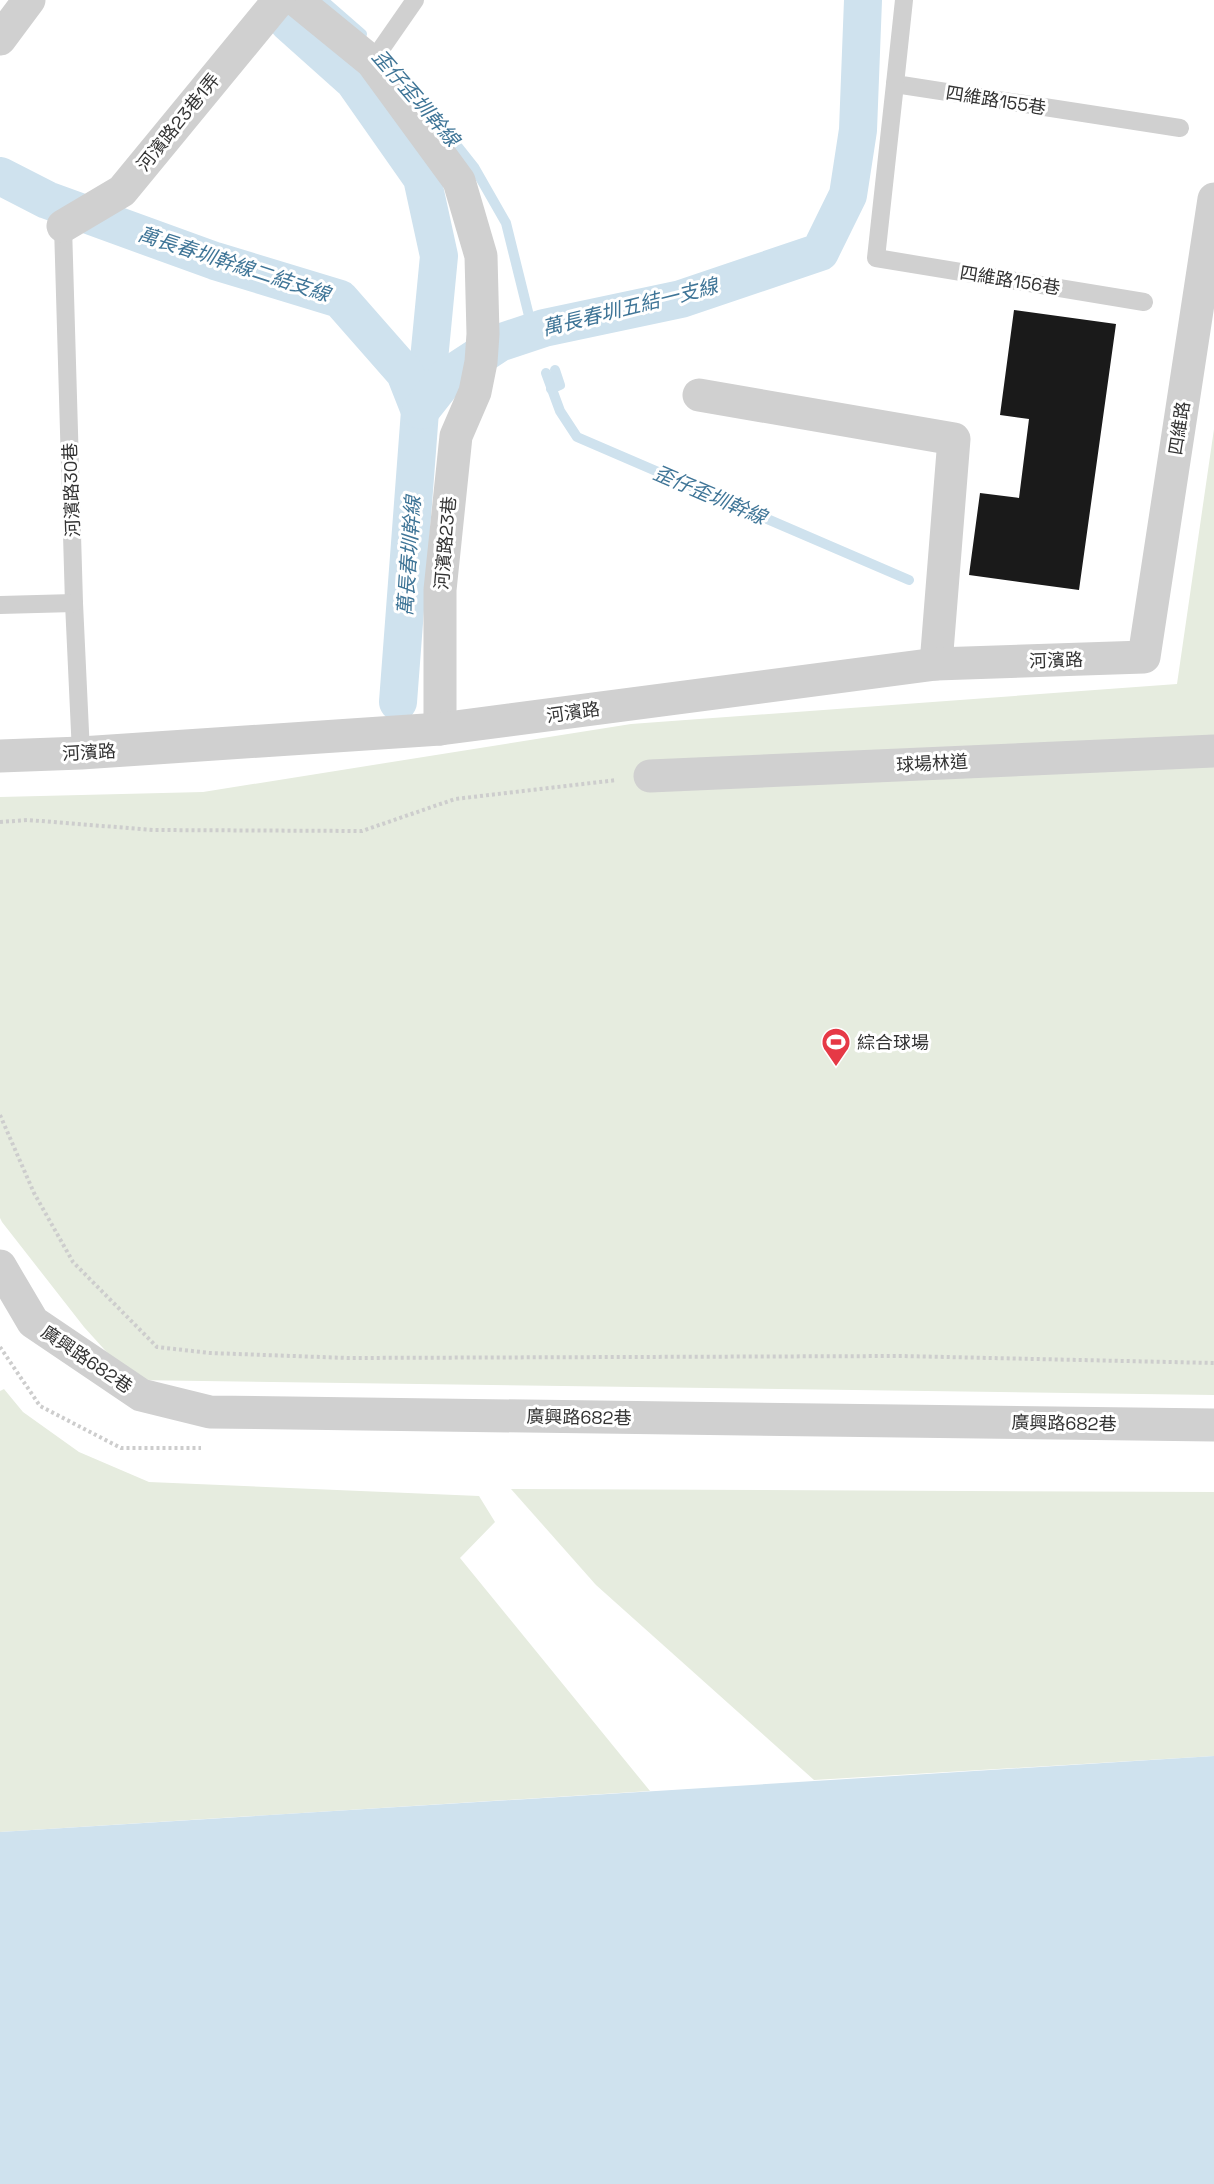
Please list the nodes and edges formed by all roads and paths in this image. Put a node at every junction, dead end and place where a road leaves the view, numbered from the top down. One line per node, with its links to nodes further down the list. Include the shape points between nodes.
1 (29, 0): 6 (street)
2 (279, 0): 11 (street, 河濱路23巷1弄, via 122,191)
3 (296, 0): 7 (street, 河濱路23巷)
4 (415, 0): 7 (lane)
5 (904, 0): 8 (lane)
6 (0, 39)
7 (372, 62): 18 (street, 河濱路23巷, via 459,181 481,255 482,348 475,392 456,436 440,590)
8 (895, 84): 9 (lane, 四維路155巷); 12 (lane, 四維路156巷, via 876,258)
9 (1180, 128)
10 (1214, 199): 16 (street, 四維路)
11 (63, 226): 14 (lane, 河濱路30巷)
12 (1144, 302)
13 (699, 395): 17 (street, via 954,439)
14 (74, 603): 15 (lane); 20 (lane, 河濱路30巷)
15 (0, 605)
16 (1144, 657): 17 (street, 河濱路)
17 (936, 664): 18 (street, 河濱路)
18 (440, 729): 20 (street, 河濱路)
19 (1214, 751): 22 (street, 球場林道)
20 (81, 753): 21 (street, 河濱路)
21 (0, 756)
22 (650, 776): 23 (path, via 455,799 362,831 153,830 28,820)
23 (0, 822)
24 (0, 1115): 26 (path, via 34,1193 73,1262 157,1347 348,1358 902,1356)
25 (0, 1266): 27 (street, 廣興路682巷, via 33,1322 141,1395 210,1412)
26 (1214, 1363)
27 (1214, 1425)

